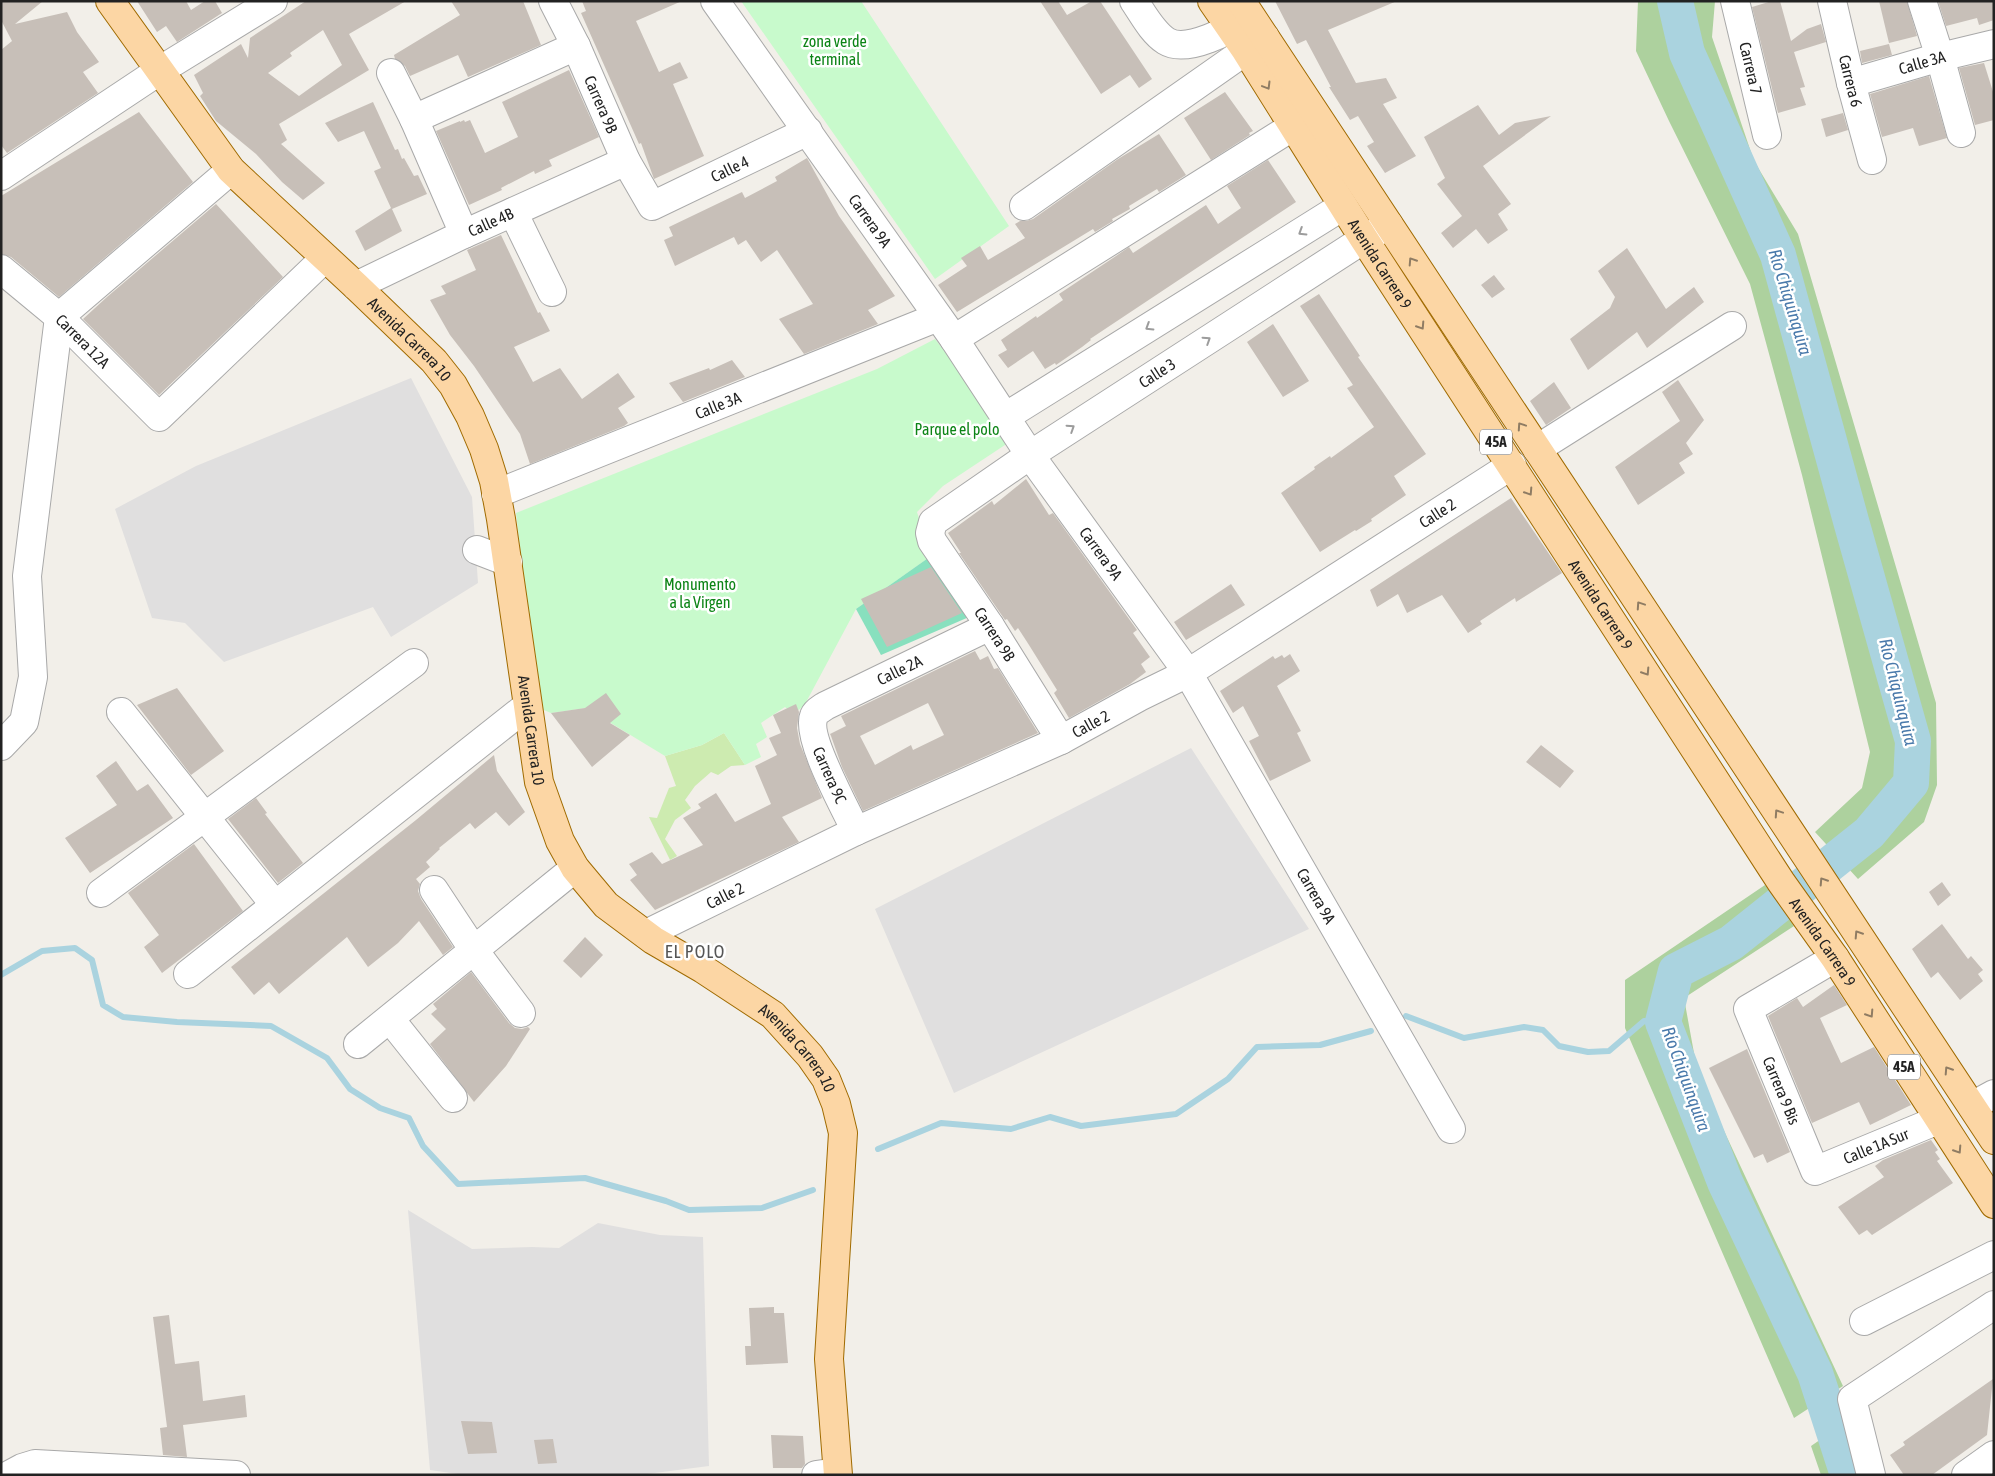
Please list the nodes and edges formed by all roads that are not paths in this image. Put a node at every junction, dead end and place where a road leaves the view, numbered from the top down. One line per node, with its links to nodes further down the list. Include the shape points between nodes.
1 (110, 1): 14 (main road, Avenida Carrera 10)
2 (272, 1): 14 (street)
3 (553, 1): 12 (street, Carrera 9B)
4 (715, 1): 19 (street, Carrera 9A)
5 (1134, 1): 10 (street, via 1168,42 1195,42)
6 (1212, 1): 10 (main road, Avenida Carrera 9 / 45A)
7 (1734, 1): 21 (street, Carrera 7)
8 (1832, 1): 16 (street, Carrera 6)
9 (1922, 1): 13 (street)
10 (1247, 27): 18 (main road, Avenida Carrera 9 / 45A, one-way to 18); 27 (street); 30 (main road, Avenida Carrera 9 / 45A)
11 (1994, 44): 13 (street, Calle 3A)
12 (576, 46): 17 (street); 23 (street, Carrera 9B)
13 (1940, 56): 16 (street, Calle 3A); 20 (street)
14 (159, 71): 24 (main road, Avenida Carrera 10); 25 (street)
15 (391, 73): 17 (street)
16 (1851, 83): 22 (street, Carrera 6)
17 (414, 119): 31 (street)
18 (1292, 126): 28 (main road, Avenida Carrera 9 / 45A); 40 (street)
19 (808, 132): 26 (street, Calle 4); 38 (street, Carrera 9A)
20 (1960, 133)
21 (1767, 135)
22 (1872, 160)
23 (626, 161): 26 (street, Carrera 9B); 29 (street, Calle 4B)
24 (230, 170): 33 (main road, Avenida Carrera 10); 37 (street)
25 (1, 176)
26 (652, 206)
27 (1024, 206)
28 (1343, 206): 32 (main road, Avenida Carrera 9 / 45A); 41 (street, one-way to 41)
29 (513, 212): 31 (street, Calle 4B); 36 (street)
30 (1389, 225): 32 (street, Calle 3); 42 (main road, Avenida Carrera 9 / 45A, one-way to 30)
31 (464, 234): 35 (street, Calle 4B)
32 (1364, 239): 43 (street, Calle 3, one-way to 32); 44 (main road, Avenida Carrera 9 / 45A, one-way to 44)
33 (325, 258): 35 (main road, Avenida Carrera 10); 37 (street, Carrera 12A, via 159,417)
34 (1, 269): 37 (street, Carrera 12A)
35 (356, 286): 45 (main road, Avenida Carrera 10, via 434,362 453,385 480,441)
36 (552, 292)
37 (59, 317): 56 (street, via 27,576 33,677 24,722)
38 (938, 317): 40 (street, Carrera 9A); 45 (street, Calle 3A)
39 (1732, 326): 42 (street)
40 (954, 339): 41 (street, Carrera 9A)
41 (1005, 417): 43 (street, Carrera 9A)
42 (1537, 449): 71 (main road, Avenida Carrera 9 / 45A, one-way to 42, via 1841,908)
43 (1030, 454): 46 (street, Calle 3, via 938,518); 51 (street, Carrera 9A)
44 (1512, 465): 51 (street, Calle 2); 65 (main road, Avenida Carrera 9 / 45A, one-way to 65, via 1781,882)
45 (496, 494): 48 (main road, Avenida Carrera 10)
46 (930, 528): 49 (street, Carrera 9B, via 932,541)
47 (477, 550): 48 (street)
48 (508, 562): 52 (main road, Avenida Carrera 10)
49 (990, 626): 54 (street, Calle 2A, via 825,706); 55 (street, Carrera 9B)
50 (414, 663): 57 (street)
51 (1188, 673): 55 (street, Calle 2); 73 (street, Carrera 9A)
52 (527, 706): 59 (main road, Avenida Carrera 10, via 539,782 560,842); 62 (street)
53 (121, 712): 57 (street)
54 (814, 717): 58 (street, Carrera 9C, via 813,738)
55 (1061, 740): 58 (street, Calle 2)
56 (1, 746)
57 (204, 817): 61 (street); 62 (street)
58 (856, 831): 63 (street, Calle 2)
59 (575, 868): 63 (main road, Avenida Carrera 10, via 606,904); 64 (street)
60 (434, 890): 64 (street)
61 (101, 893)
62 (275, 905): 66 (street)
63 (646, 934): 82 (main road, Avenida Carrera 10, via 773,1015 810,1056 826,1079 836,1104 843,1133 829,1359)
64 (474, 949): 67 (street); 68 (street)
65 (1835, 958): 72 (main road, Avenida Carrera 9 / 45A, one-way to 72); 75 (street, Carrera 9 Bis, via 1748,1009)
66 (188, 974)
67 (521, 1013)
68 (390, 1018): 69 (street); 70 (street)
69 (358, 1044)
70 (453, 1098)
71 (1983, 1100): 74 (main road, Avenida Carrera 9 / 45A)
72 (1938, 1120): 75 (street, Calle 1A Sur); 76 (main road, Avenida Carrera 9 / 45A, one-way to 76)
73 (1451, 1129)
74 (1994, 1140)
75 (1815, 1171)
76 (1994, 1204)
77 (1994, 1255): 79 (street)
78 (1994, 1304): 84 (street, via 1852,1399)
79 (1864, 1321)
80 (1994, 1455): 85 (street)
81 (10, 1474): 83 (street, via 35,1464)
82 (830, 1474)
83 (236, 1475)
84 (1871, 1475)
85 (1966, 1475)

